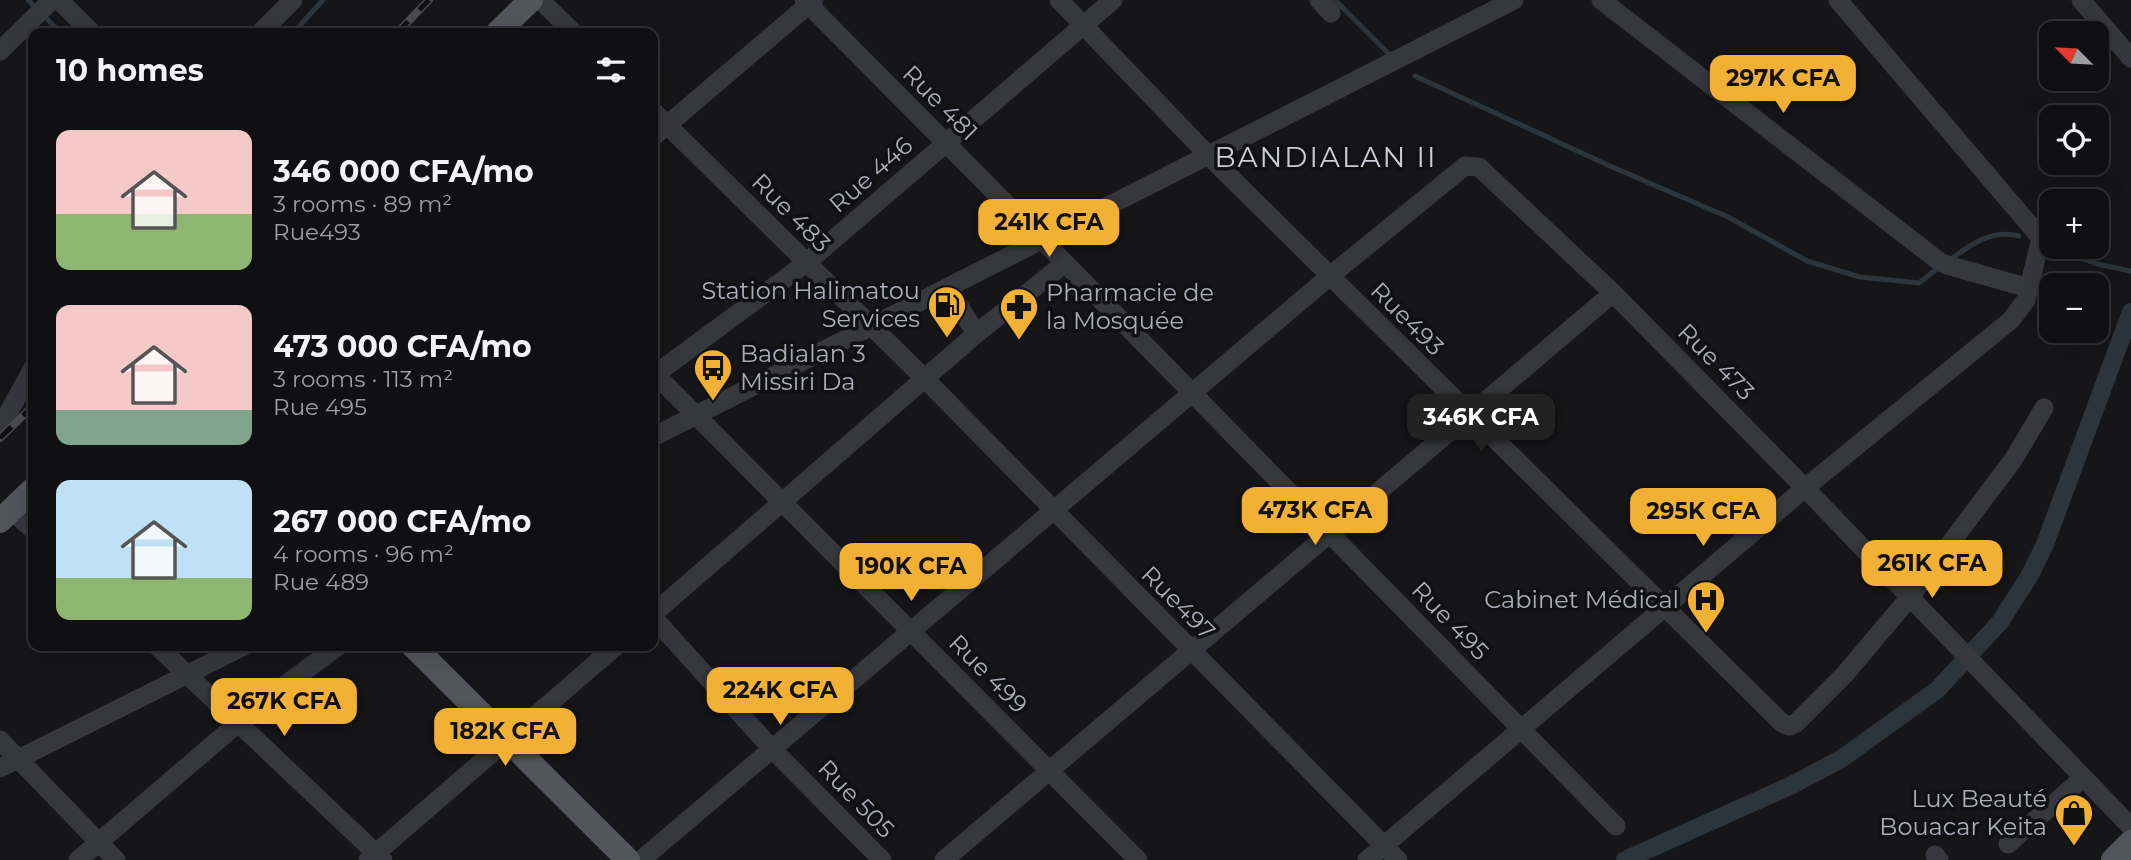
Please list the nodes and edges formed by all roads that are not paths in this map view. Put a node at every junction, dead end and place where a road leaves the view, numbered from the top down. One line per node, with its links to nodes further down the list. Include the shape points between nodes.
1 (52, 0): 18 (street)
2 (59, 0): 14 (street)
3 (293, 0): 15 (street)
4 (531, 0): 16 (main road)
5 (540, 0): 17 (street)
6 (1059, 0): 13 (street, Rue493)
7 (1113, 0): 13 (street, Rue 446)
8 (1514, 0): 23 (street)
9 (1601, 0): 29 (street, via 1943,263)
10 (1838, 0): 29 (street, via 2041,238)
11 (2081, 0): 19 (street)
12 (809, 2): 20 (street); 22 (street, Rue 481)
13 (1083, 25): 22 (street, Rue 446); 23 (street, Rue493)
14 (87, 28)
15 (265, 28)
16 (502, 28)
17 (569, 28)
18 (0, 51)
19 (2131, 58)
20 (658, 123)
21 (658, 125): 25 (street, Rue 483)
22 (946, 143): 24 (street, Rue 481); 25 (street, Rue 446)
23 (1208, 155): 24 (street); 27 (street, Rue493)
24 (1042, 240): 26 (street, Rue 495); 28 (street)
25 (806, 263): 31 (street, Rue 483); 33 (street, Rue 446)
26 (1065, 263): 32 (street); 37 (street, Rue 495)
27 (1330, 276): 30 (street, Rue 473, via 1465,166 1479,167); 37 (street); 39 (street, Rue493)
28 (948, 287): 31 (street); 32 (street)
29 (2029, 288): 43 (street, via 2011,320)
30 (1613, 293): 39 (street); 43 (street, Rue 473)
31 (870, 326): 36 (street, Rue 483); 40 (street)
32 (976, 334): 36 (street)
33 (658, 371)
34 (28, 377): 41 (street)
35 (658, 378): 40 (street, Rue 499)
36 (925, 379): 45 (street); 46 (street, Rue497)
37 (1192, 393): 46 (street); 49 (street, Rue 495)
38 (2044, 408): 50 (street)
39 (1469, 414): 49 (street); 51 (street, Rue493)
40 (696, 415): 42 (street); 45 (street, Rue 499)
41 (0, 428)
42 (658, 434)
43 (1805, 488): 50 (street, Rue 473); 51 (street)
44 (28, 493): 47 (main road)
45 (783, 503): 52 (street); 54 (street, Rue 499)
46 (1053, 511): 54 (street); 55 (street, Rue497)
47 (4, 514): 48 (street)
48 (28, 527)
49 (1329, 533): 55 (street); 63 (street, Rue 495)
50 (1915, 603): 51 (street, Rue493, via 1790,726); 70 (street, Rue 473)
51 (1664, 607): 63 (street)
52 (658, 612)
53 (658, 622): 66 (street, Rue 505)
54 (911, 631): 66 (street); 69 (street, Rue 499)
55 (1191, 650): 69 (street); 76 (street, Rue497)
56 (163, 651): 61 (street)
57 (234, 651): 61 (street)
58 (332, 651): 62 (street)
59 (418, 651): 65 (main road)
60 (610, 651): 65 (street)
61 (188, 674): 62 (street); 67 (street)
62 (238, 723): 74 (street); 77 (street)
63 (1521, 729): 71 (street, Rue 495); 76 (street)
64 (0, 740): 67 (street)
65 (508, 740): 77 (street); 80 (main road)
66 (772, 749): 81 (street); 82 (street, Rue 505)
67 (19, 758): 68 (street); 74 (street)
68 (0, 768)
69 (1049, 771): 83 (street); 84 (street, Rue 499)
70 (2083, 778): 72 (street, Rue 473); 75 (street)
71 (1616, 826)
72 (2131, 827)
73 (2131, 842): 86 (main road)
74 (99, 843): 78 (street); 79 (street)
75 (2008, 844)
76 (1391, 853): 85 (street)
77 (376, 858)
78 (78, 860)
79 (116, 860)
80 (628, 860)
81 (641, 860)
82 (881, 860)
83 (944, 860)
84 (1138, 860)
85 (1367, 860)
86 (2113, 860)

